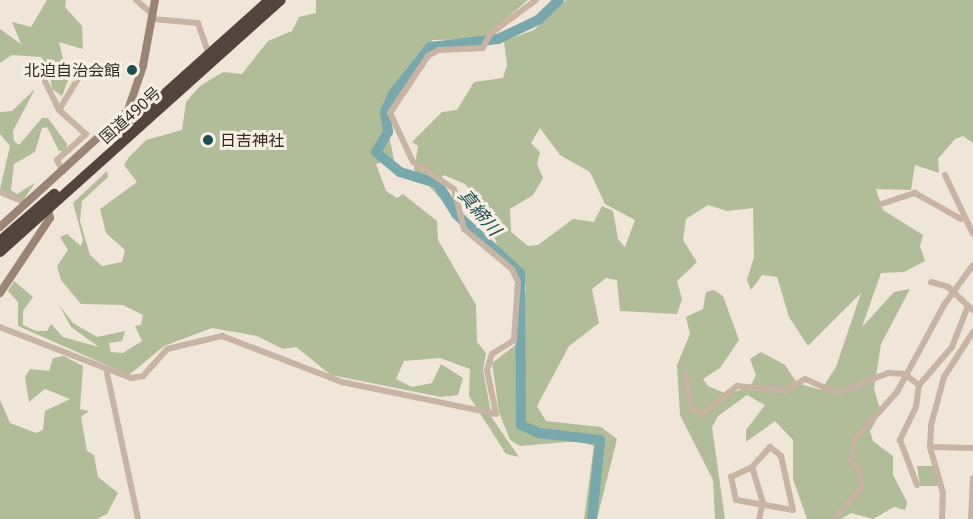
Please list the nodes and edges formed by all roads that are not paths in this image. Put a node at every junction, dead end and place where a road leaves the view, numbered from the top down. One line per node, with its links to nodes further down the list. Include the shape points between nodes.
1 (136, 0): 6 (street)
2 (155, 0): 6 (street)
3 (269, 0): 7 (highway, 国道490号)
4 (281, 0): 7 (highway, 国道490号)
5 (536, 0): 29 (street, via 485,41 428,56 390,113 413,162 446,180 460,200 460,215 488,255 513,270 520,288 514,340 488,362 496,414 342,382 222,336 167,349 138,378)
6 (153, 17): 7 (street, via 198,23); 11 (street, via 128,110)
7 (211, 57): 16 (highway, 国道490号); 20 (highway, 国道490号)
8 (37, 66): 10 (street)
9 (82, 72): 10 (street)
10 (59, 110): 11 (street, via 86,134 57,160)
11 (63, 172): 14 (street)
12 (945, 175): 17 (street)
13 (0, 192): 14 (street)
14 (28, 203): 18 (street)
15 (881, 204): 17 (street, via 920,194)
16 (48, 208): 21 (highway, 国道490号); 25 (street, via 50,218)
17 (961, 219): 19 (street)
18 (0, 227)
19 (973, 234)
20 (0, 242)
21 (0, 252)
22 (973, 265): 24 (street)
23 (931, 282): 24 (street)
24 (953, 291): 26 (street); 31 (street)
25 (0, 293)
26 (971, 308): 32 (street, via 952,347)
27 (0, 327): 29 (street, via 41,340)
28 (973, 332): 33 (street, via 944,377)
29 (107, 373): 39 (street)
30 (685, 373): 31 (street, via 692,408 702,414 736,386 785,391 805,379 837,393 888,373)
31 (904, 374): 32 (street); 41 (street, via 881,414 853,445 861,489)
32 (919, 385): 37 (street, via 916,407 900,440)
33 (930, 447): 34 (street); 42 (street, via 943,493)
34 (973, 448)
35 (752, 467): 38 (street); 38 (street, via 731,477 736,500); 38 (street, via 770,447 781,456 793,510)
36 (973, 478): 43 (street)
37 (917, 485)
38 (762, 506): 40 (street)
39 (138, 519)
40 (759, 519)
41 (834, 519)
42 (942, 519)
43 (971, 519)

